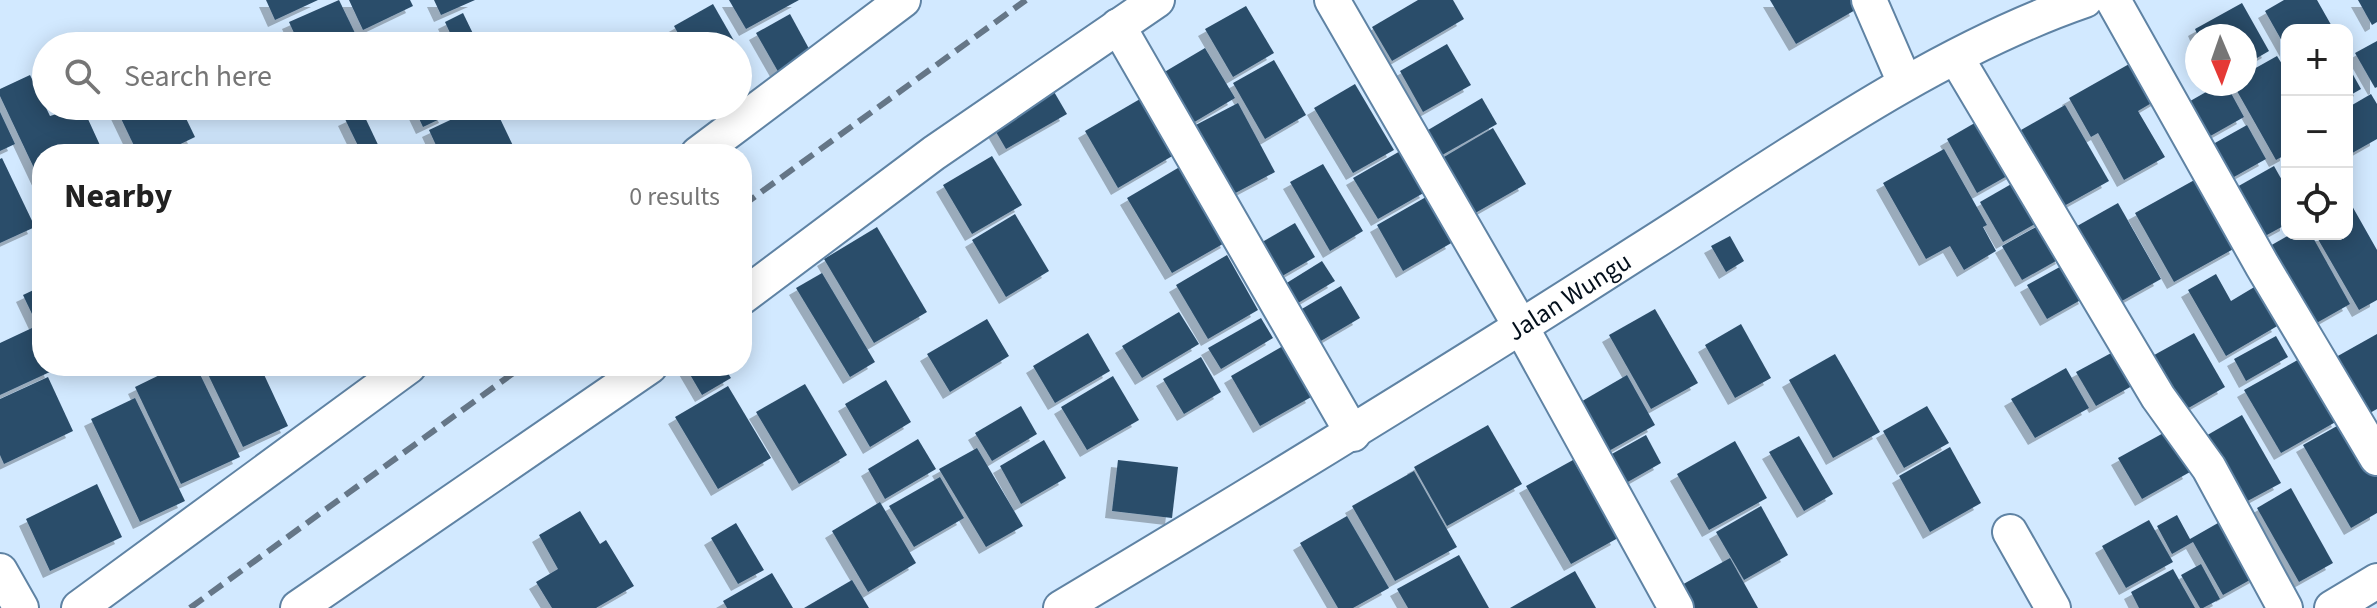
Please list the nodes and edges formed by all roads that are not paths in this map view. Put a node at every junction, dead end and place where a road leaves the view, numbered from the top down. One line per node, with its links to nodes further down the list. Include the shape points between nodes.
1 (903, 0): 10 (street)
2 (1157, 0): 7 (street)
3 (1332, 0): 14 (street)
4 (1869, 0): 9 (street)
5 (2085, 0): 8 (street, Jalan Wungu)
6 (2113, 0): 18 (street)
7 (1118, 26): 13 (street, via 934,153); 17 (street)
8 (1957, 59): 9 (street, Jalan Wungu); 28 (street, via 2158,397 2209,468)
9 (1905, 83): 14 (street, Jalan Wungu)
10 (752, 113)
11 (743, 120): 12 (street)
12 (711, 144)
13 (752, 290)
14 (1521, 327): 17 (street, Jalan Wungu); 26 (street)
15 (395, 376): 23 (street)
16 (635, 376): 24 (street)
17 (1353, 434): 25 (street, Jalan Wungu)
18 (2377, 458)
19 (2010, 532): 27 (street)
20 (0, 571): 22 (street)
21 (2377, 581): 29 (street)
22 (21, 608)
23 (79, 608)
24 (298, 608)
25 (1061, 608)
26 (1676, 608)
27 (2053, 608)
28 (2285, 608)
29 (2332, 608)

